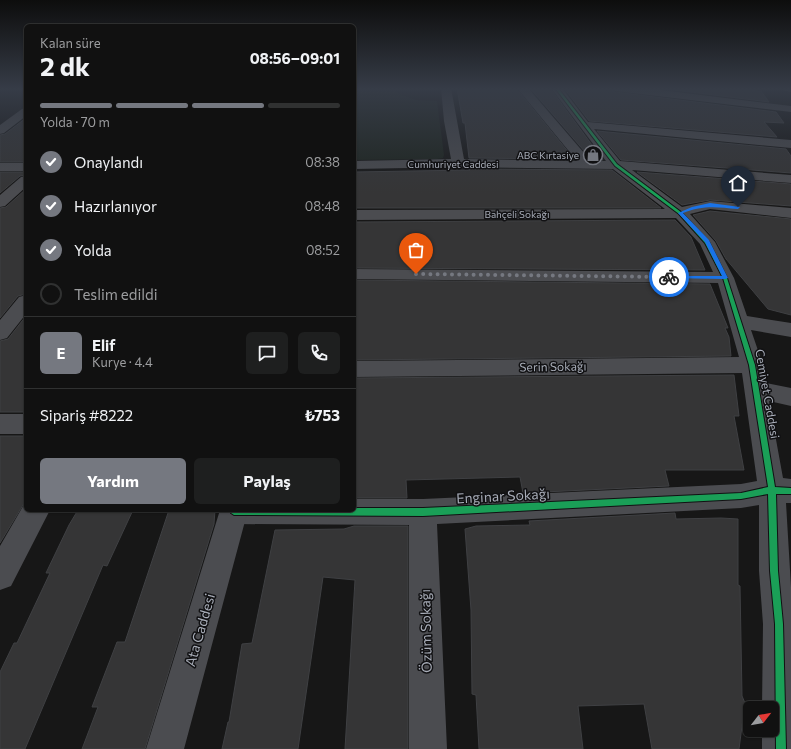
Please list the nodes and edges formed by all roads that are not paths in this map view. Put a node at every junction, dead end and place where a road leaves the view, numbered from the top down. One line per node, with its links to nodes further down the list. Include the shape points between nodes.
1 (10, 123): 5 (street)
2 (450, 123): 7 (street)
3 (552, 123): 8 (street)
4 (586, 125): 6 (street); 10 (street, Cemiyet Caddesi)
5 (0, 130)
6 (791, 144)
7 (458, 163): 8 (street, Cumhuriyet Caddesi); 9 (street, Cumhuriyet Caddesi)
8 (587, 164): 10 (street, Cumhuriyet Caddesi)
9 (356, 165)
10 (616, 165): 13 (street, Cumhuriyet Caddesi); 16 (street, Cemiyet Caddesi)
11 (0, 167): 12 (street)
12 (24, 167)
13 (791, 179)
14 (24, 182): 15 (street)
15 (0, 203)
16 (680, 213): 17 (street, Bahçeli Sokağı, via 710,205); 18 (street, Bahçeli Sokağı); 20 (street, Cemiyet Caddesi, via 707,242)
17 (791, 213)
18 (356, 215)
19 (356, 274): 20 (street)
20 (725, 278): 22 (street, Cemiyet Caddesi)
21 (24, 303): 24 (street)
22 (740, 322): 23 (street); 25 (street, Cemiyet Caddesi)
23 (791, 330)
24 (0, 333)
25 (752, 365): 26 (street, Serin Sokağı); 27 (street, Cemiyet Caddesi)
26 (356, 369)
27 (756, 389): 28 (street); 31 (street, Cemiyet Caddesi)
28 (791, 397)
29 (0, 424): 30 (street)
30 (24, 424)
31 (782, 490): 35 (street, Enginar Sokağı, via 741,496); 36 (street, Cemiyet Caddesi)
32 (356, 511): 35 (street, Enginar Sokağı)
33 (35, 512): 37 (street)
34 (233, 512): 39 (street, Ata Caddesi)
35 (423, 512): 40 (street, Özüm Sokağı)
36 (782, 574): 38 (street, Cemiyet Caddesi)
37 (0, 575)
38 (785, 630): 41 (street, Cemiyet Caddesi)
39 (165, 749)
40 (428, 749)
41 (781, 749)

